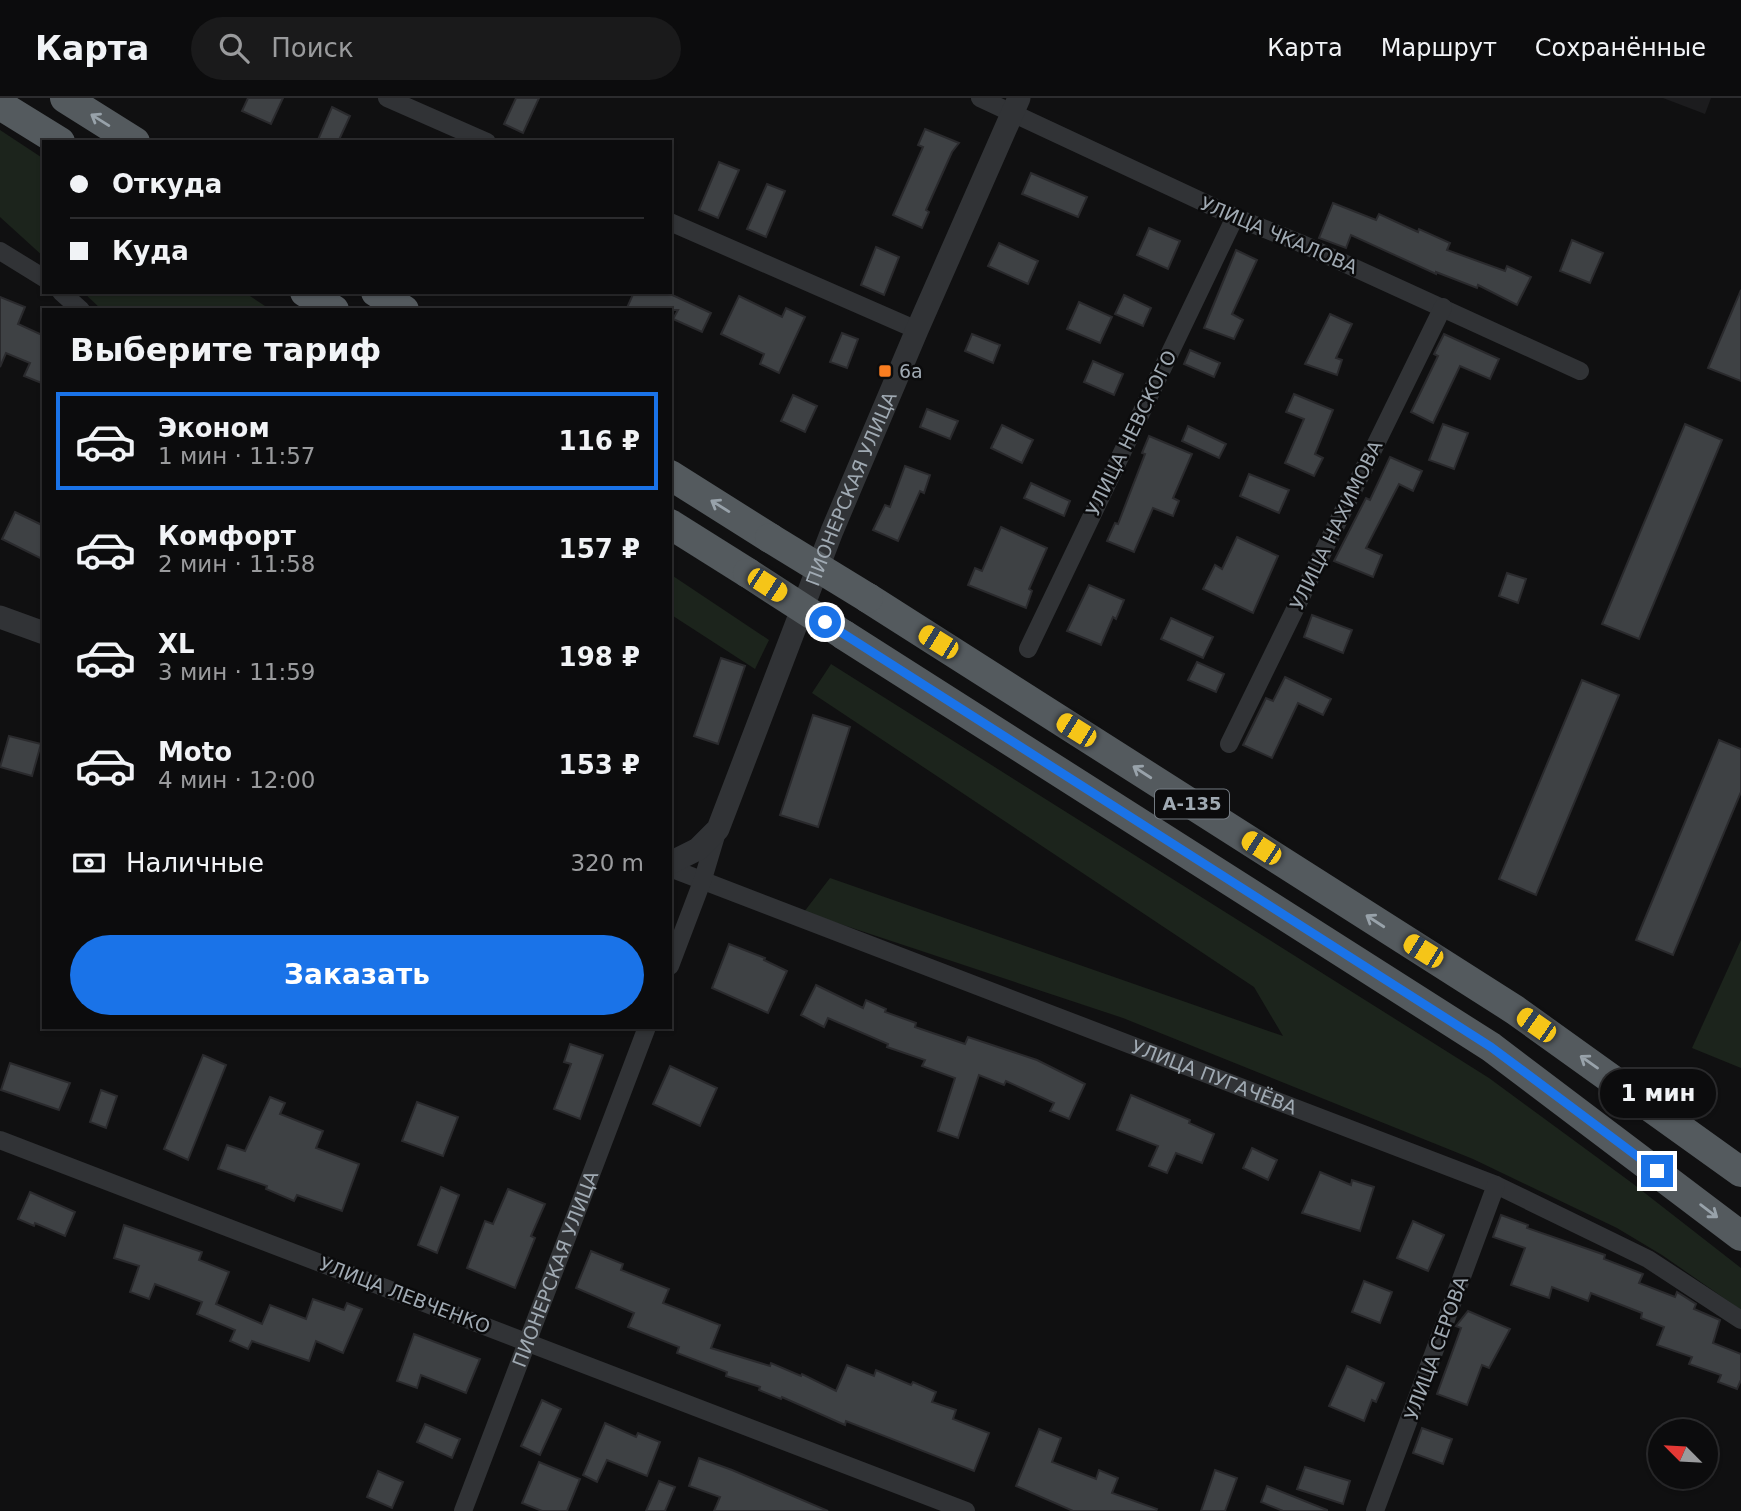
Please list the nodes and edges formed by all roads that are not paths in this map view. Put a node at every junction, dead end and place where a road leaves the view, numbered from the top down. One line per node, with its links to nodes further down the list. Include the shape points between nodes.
1 (65, 98): 7 (highway, one-way to 1)
2 (387, 98): 8 (street)
3 (980, 98): 5 (street, УЛИЦА ЧКАЛОВА)
4 (0, 105): 6 (highway)
5 (1016, 105): 9 (street, УЛИЦА ЧКАЛОВА); 20 (street, ПИОНЕРСКАЯ УЛИЦА)
6 (57, 140)
7 (132, 140)
8 (482, 140)
9 (1235, 217): 16 (street, УЛИЦА ЧКАЛОВА); 26 (street, УЛИЦА НЕВСКОГО)
10 (672, 223): 20 (street)
11 (0, 251): 12 (street)
12 (42, 277)
13 (63, 294): 17 (street)
14 (308, 294): 18 (highway)
15 (379, 294): 19 (highway)
16 (1443, 307): 21 (street, УЛИЦА ЧКАЛОВА); 27 (street, УЛИЦА НАХИМОВА)
17 (79, 308)
18 (331, 308)
19 (401, 308)
20 (917, 330): 28 (street, ПИОНЕРСКАЯ УЛИЦА, via 832,531)
21 (1580, 371)
22 (672, 476): 33 (highway, А-135, one-way to 22, bridge)
23 (672, 525): 35 (highway, А-135, bridge)
24 (0, 617): 25 (street)
25 (42, 633)
26 (1028, 649)
27 (1229, 744)
28 (718, 829): 29 (street, УЛИЦА ПУГАЧЁВА, via 698,849); 31 (street, ПИОНЕРСКАЯ УЛИЦА)
29 (672, 864)
30 (672, 866): 31 (street, УЛИЦА ПУГАЧЁВА)
31 (703, 879): 32 (street, ПИОНЕРСКАЯ УЛИЦА); 38 (street, УЛИЦА ПУГАЧЁВА)
32 (672, 961)
33 (1515, 1010): 35 (highway, via 1482,996 1470,998 1462,1011 1463,1020); 37 (highway, А-135, one-way to 33)
34 (646, 1029): 41 (street, ПИОНЕРСКАЯ УЛИЦА)
35 (1491, 1047): 39 (highway, А-135, one-way to 39)
36 (0, 1140): 41 (street, УЛИЦА ЛЕВЧЕНКО)
37 (1741, 1172)
38 (1496, 1185): 40 (street, УЛИЦА ПУГАЧЁВА, via 1648,1259); 44 (street, УЛИЦА СЕРОВА)
39 (1741, 1236)
40 (1741, 1320)
41 (527, 1342): 42 (street, ПИОНЕРСКАЯ УЛИЦА); 43 (street, УЛИЦА ЛЕВЧЕНКО)
42 (463, 1511)
43 (967, 1511)
44 (1375, 1511)

